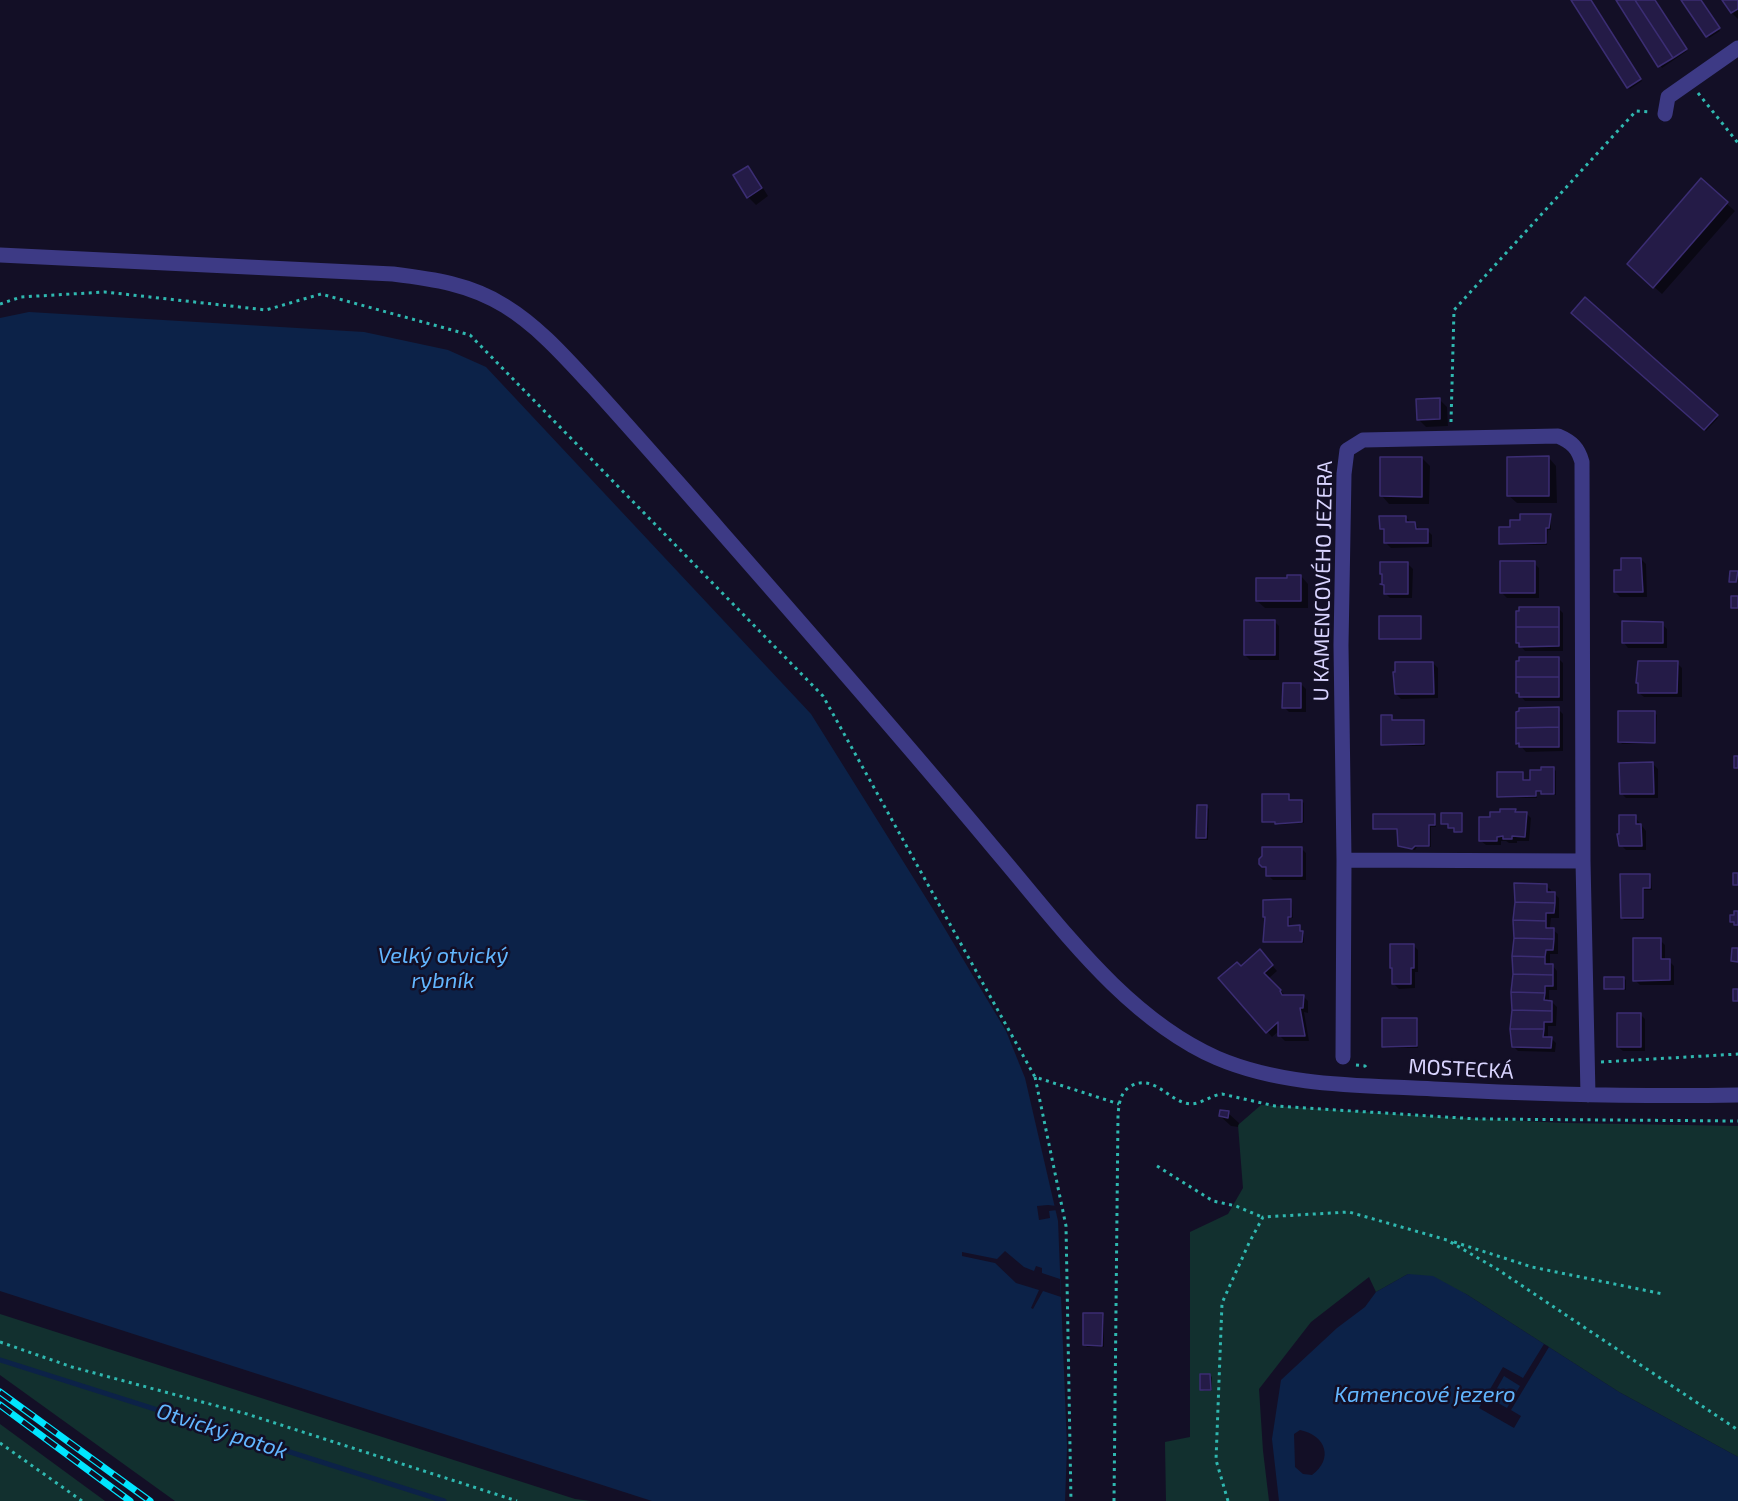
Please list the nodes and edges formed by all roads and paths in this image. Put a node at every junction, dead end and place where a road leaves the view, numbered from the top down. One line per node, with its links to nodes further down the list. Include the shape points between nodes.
1 (1738, 48): 2 (street)
2 (1690, 82): 3 (street, via 1668,97); 4 (path)
3 (1665, 114): 7 (path, via 1636,111 1454,310)
4 (1738, 143)
5 (0, 255): 14 (street, MOSTECKÁ, via 393,274 461,285 484,294 547,339 626,423 895,730 1086,956 1157,1023 1188,1044 1239,1066 1278,1077 1333,1084)
6 (0, 304): 13 (path, via 21,297 105,292 266,310 321,294 470,335 823,696)
7 (1451, 438): 8 (street, U KAMENCOVÉHO JEZERA, via 1363,440 1347,450 1341,645); 9 (street, U KAMENCOVÉHO JEZERA, via 1558,436 1579,450)
8 (1344, 860): 9 (street); 11 (street, U KAMENCOVÉHO JEZERA)
9 (1583, 861): 12 (street, U KAMENCOVÉHO JEZERA)
10 (1738, 1054): 12 (path)
11 (1343, 1057)
12 (1588, 1062): 14 (street, U KAMENCOVÉHO JEZERA)
13 (1035, 1077): 16 (path); 27 (path, via 1066,1226)
14 (1588, 1095): 15 (street, MOSTECKÁ)
15 (1738, 1095)
16 (1119, 1104): 17 (path, via 1127,1089 1140,1083 1155,1085 1182,1102 1193,1104 1222,1094 1275,1106 1477,1119); 28 (path)
17 (1738, 1121)
18 (1157, 1166): 19 (path, via 1213,1201)
19 (1263, 1217): 20 (path, via 1349,1212); 29 (path, via 1222,1303 1216,1460)
20 (1447, 1240): 21 (path, via 1532,1267); 23 (path, via 1497,1269)
21 (1664, 1294)
22 (0, 1342): 26 (path, via 72,1367 247,1414)
23 (1738, 1430)
24 (0, 1443): 25 (path)
25 (82, 1501)
26 (517, 1501)
27 (1071, 1501)
28 (1114, 1501)
29 (1228, 1501)

